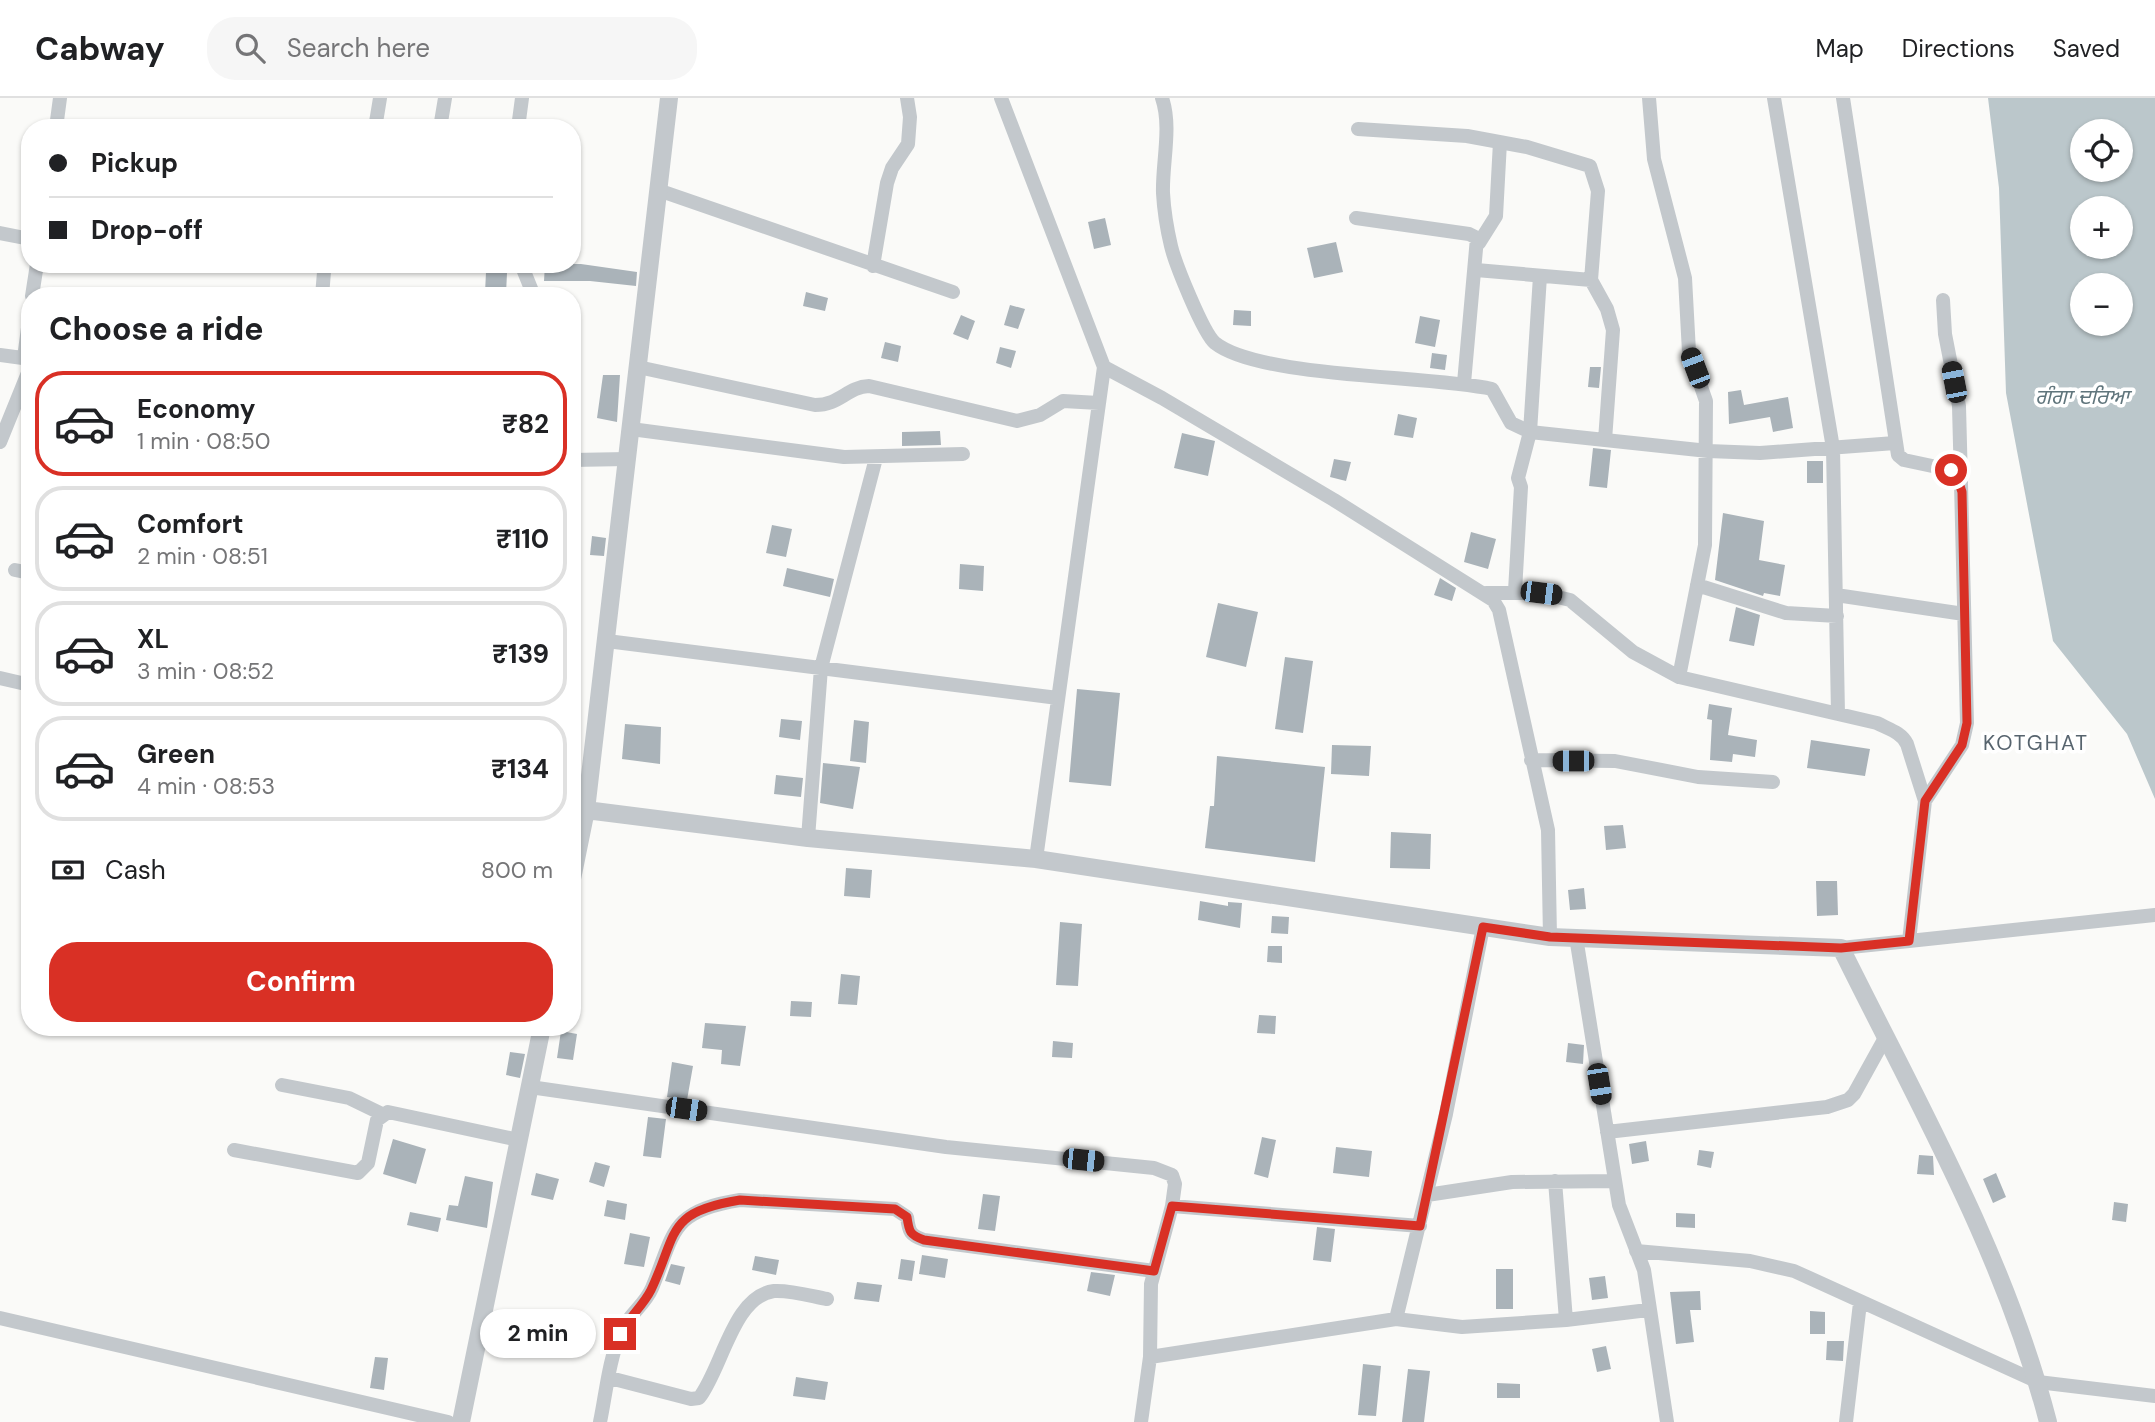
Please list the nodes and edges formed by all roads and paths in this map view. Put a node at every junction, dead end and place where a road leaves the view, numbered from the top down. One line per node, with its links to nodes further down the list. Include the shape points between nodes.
1 (60, 98): 12 (street)
2 (380, 98): 13 (street)
3 (445, 98): 14 (street)
4 (522, 98): 15 (street)
5 (669, 98): 18 (street)
6 (907, 98): 23 (street, via 908,144 887,183)
7 (1001, 98): 32 (street)
8 (1162, 98): 34 (street, via 1163,193 1171,249 1201,324 1214,343 1248,359 1309,369)
9 (1649, 98): 42 (street, via 1654,159 1685,278 1689,352 1706,401)
10 (1774, 98): 41 (street)
11 (1843, 98): 40 (street)
12 (56, 119)
13 (376, 119)
14 (442, 119)
15 (519, 119)
16 (1358, 129): 17 (street)
17 (1500, 142): 22 (street, via 1496,216); 26 (street, via 1582,162 1595,174 1598,191)
18 (658, 190): 23 (street); 31 (street)
19 (1356, 218): 22 (street, via 1469,234)
20 (0, 233): 21 (street)
21 (21, 237)
22 (1479, 243): 24 (street)
23 (873, 266): 27 (street)
24 (1476, 270): 25 (street); 34 (street)
25 (1540, 276): 26 (street); 37 (street)
26 (1591, 280): 38 (street, via 1613,330)
27 (953, 292)
28 (1943, 300): 47 (street, via 1959,406)
29 (0, 355): 30 (street)
30 (21, 360)
31 (638, 367): 35 (street, via 815,405 833,404 859,386 869,386 1017,421 1040,415 1063,401); 36 (street)
32 (1104, 367): 35 (street); 50 (street)
33 (21, 382): 39 (street)
34 (1464, 383): 37 (street, via 1492,389 1511,423)
35 (1099, 403): 59 (street)
36 (631, 429): 44 (street, via 810,455); 45 (street)
37 (1530, 432): 38 (street); 49 (street, via 1518,478)
38 (1605, 440): 42 (street)
39 (0, 442)
40 (1895, 443): 41 (street); 47 (street, via 1904,460 1951,470)
41 (1833, 448): 42 (street); 51 (street)
42 (1708, 451): 48 (street, via 1705,545)
43 (963, 454): 44 (street)
44 (876, 458): 55 (street)
45 (627, 459): 46 (street); 54 (street)
46 (581, 460)
47 (1961, 484): 52 (street)
48 (1697, 585): 53 (street, via 1786,613); 56 (street)
49 (1515, 591): 50 (street); 56 (street, via 1570,600 1633,652)
50 (1486, 593): 61 (street, via 1499,610)
51 (1836, 595): 52 (street); 53 (street)
52 (1964, 614): 64 (street, via 1967,723 1962,745)
53 (1837, 616): 60 (street)
54 (607, 641): 55 (street); 63 (street)
55 (821, 668): 59 (street); 66 (street)
56 (1679, 677): 60 (street)
57 (0, 678): 58 (street)
58 (21, 682)
59 (1058, 698): 67 (street)
60 (1838, 714): 64 (street, via 1877,723 1903,737)
61 (1531, 760): 62 (street, via 1615,761 1698,777); 70 (street, via 1548,830)
62 (1773, 782)
63 (581, 797)
64 (1925, 801): 72 (street)
65 (581, 809): 66 (street)
66 (808, 838): 67 (street)
67 (1036, 859): 69 (street)
68 (2155, 915): 72 (street)
69 (1483, 927): 70 (street); 84 (street)
70 (1550, 937): 71 (street)
71 (1576, 937): 73 (street); 79 (street)
72 (1909, 941): 73 (street)
73 (1841, 948): 75 (street)
74 (540, 1036): 77 (street)
75 (1885, 1038): 79 (street, via 1848,1100 1827,1107); 97 (street, via 1962,1190)
76 (282, 1085): 78 (street, via 349,1098)
77 (530, 1087): 80 (street); 85 (street, via 946,1147 1154,1168 1172,1175)
78 (382, 1114): 80 (street, via 397,1112); 81 (street, via 368,1163 358,1173)
79 (1607, 1132): 83 (street)
80 (519, 1140): 100 (street)
81 (234, 1150)
82 (1555, 1181): 83 (street); 84 (street, via 1512,1182); 94 (street)
83 (1615, 1181): 87 (street)
84 (1427, 1195): 86 (street)
85 (1172, 1206): 86 (street); 88 (street)
86 (1420, 1226): 93 (street)
87 (1636, 1251): 90 (street, via 1750,1261 1794,1271); 91 (street, via 1644,1270)
88 (1154, 1271): 95 (street); 96 (street, via 924,1240 913,1236 907,1217 895,1209 740,1200 718,1204 678,1225 651,1290 620,1334)
89 (828, 1298): 96 (street, via 778,1291 754,1298 699,1398)
90 (1860, 1303): 97 (street); 104 (street)
91 (1648, 1310): 94 (street); 103 (street)
92 (0, 1318): 99 (street)
93 (1396, 1319): 94 (street, via 1462,1327); 95 (street)
94 (1566, 1320)
95 (1150, 1357): 102 (street)
96 (610, 1378): 101 (street)
97 (2038, 1382): 98 (street); 105 (street)
98 (2155, 1396)
99 (448, 1422)
100 (461, 1422)
101 (600, 1422)
102 (1141, 1422)
103 (1667, 1422)
104 (1846, 1422)
105 (2048, 1422)

